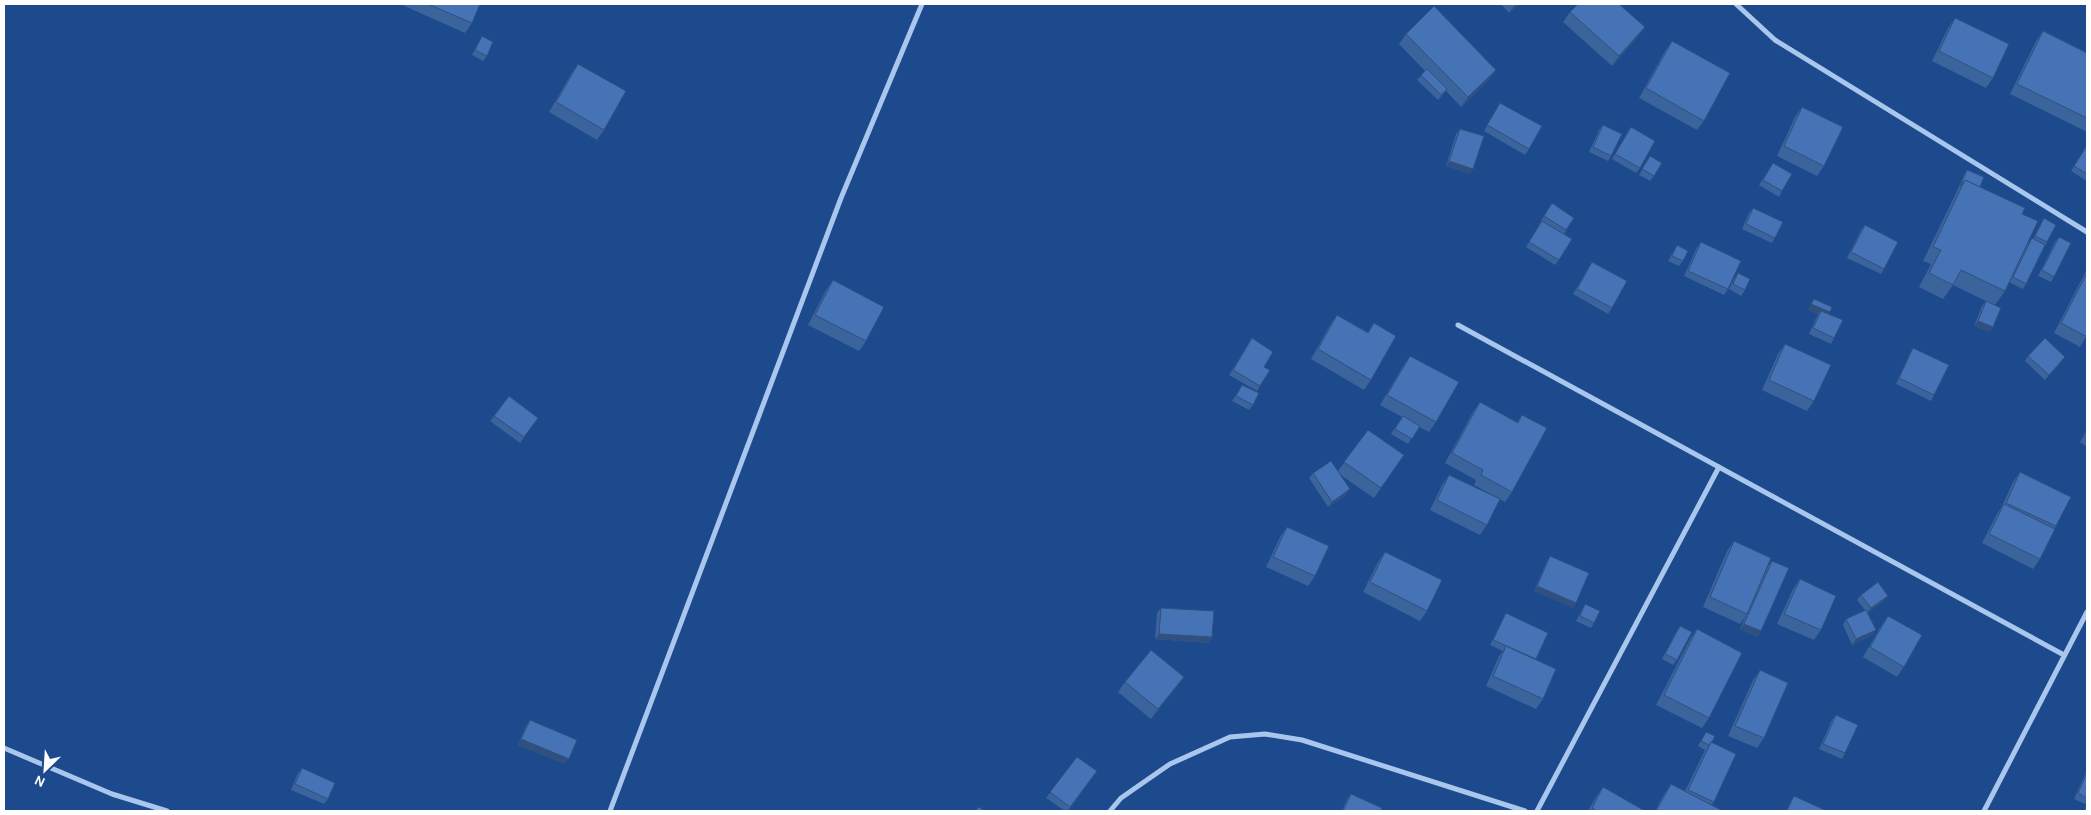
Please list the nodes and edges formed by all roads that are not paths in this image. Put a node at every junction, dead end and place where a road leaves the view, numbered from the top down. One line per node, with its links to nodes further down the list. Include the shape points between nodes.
1 (922, 4): 10 (street, via 841,198)
2 (1736, 4): 3 (street, via 1775,40)
3 (2087, 232)
4 (1458, 325): 5 (street)
5 (1719, 467): 7 (street); 13 (street)
6 (2087, 612): 7 (street)
7 (2064, 655): 14 (street)
8 (4, 748): 9 (street, via 112,794)
9 (167, 811)
10 (610, 811)
11 (1110, 811): 12 (street, via 1122,798 1170,764 1230,737 1266,734 1302,740)
12 (1525, 811)
13 (1537, 811)
14 (1984, 811)

